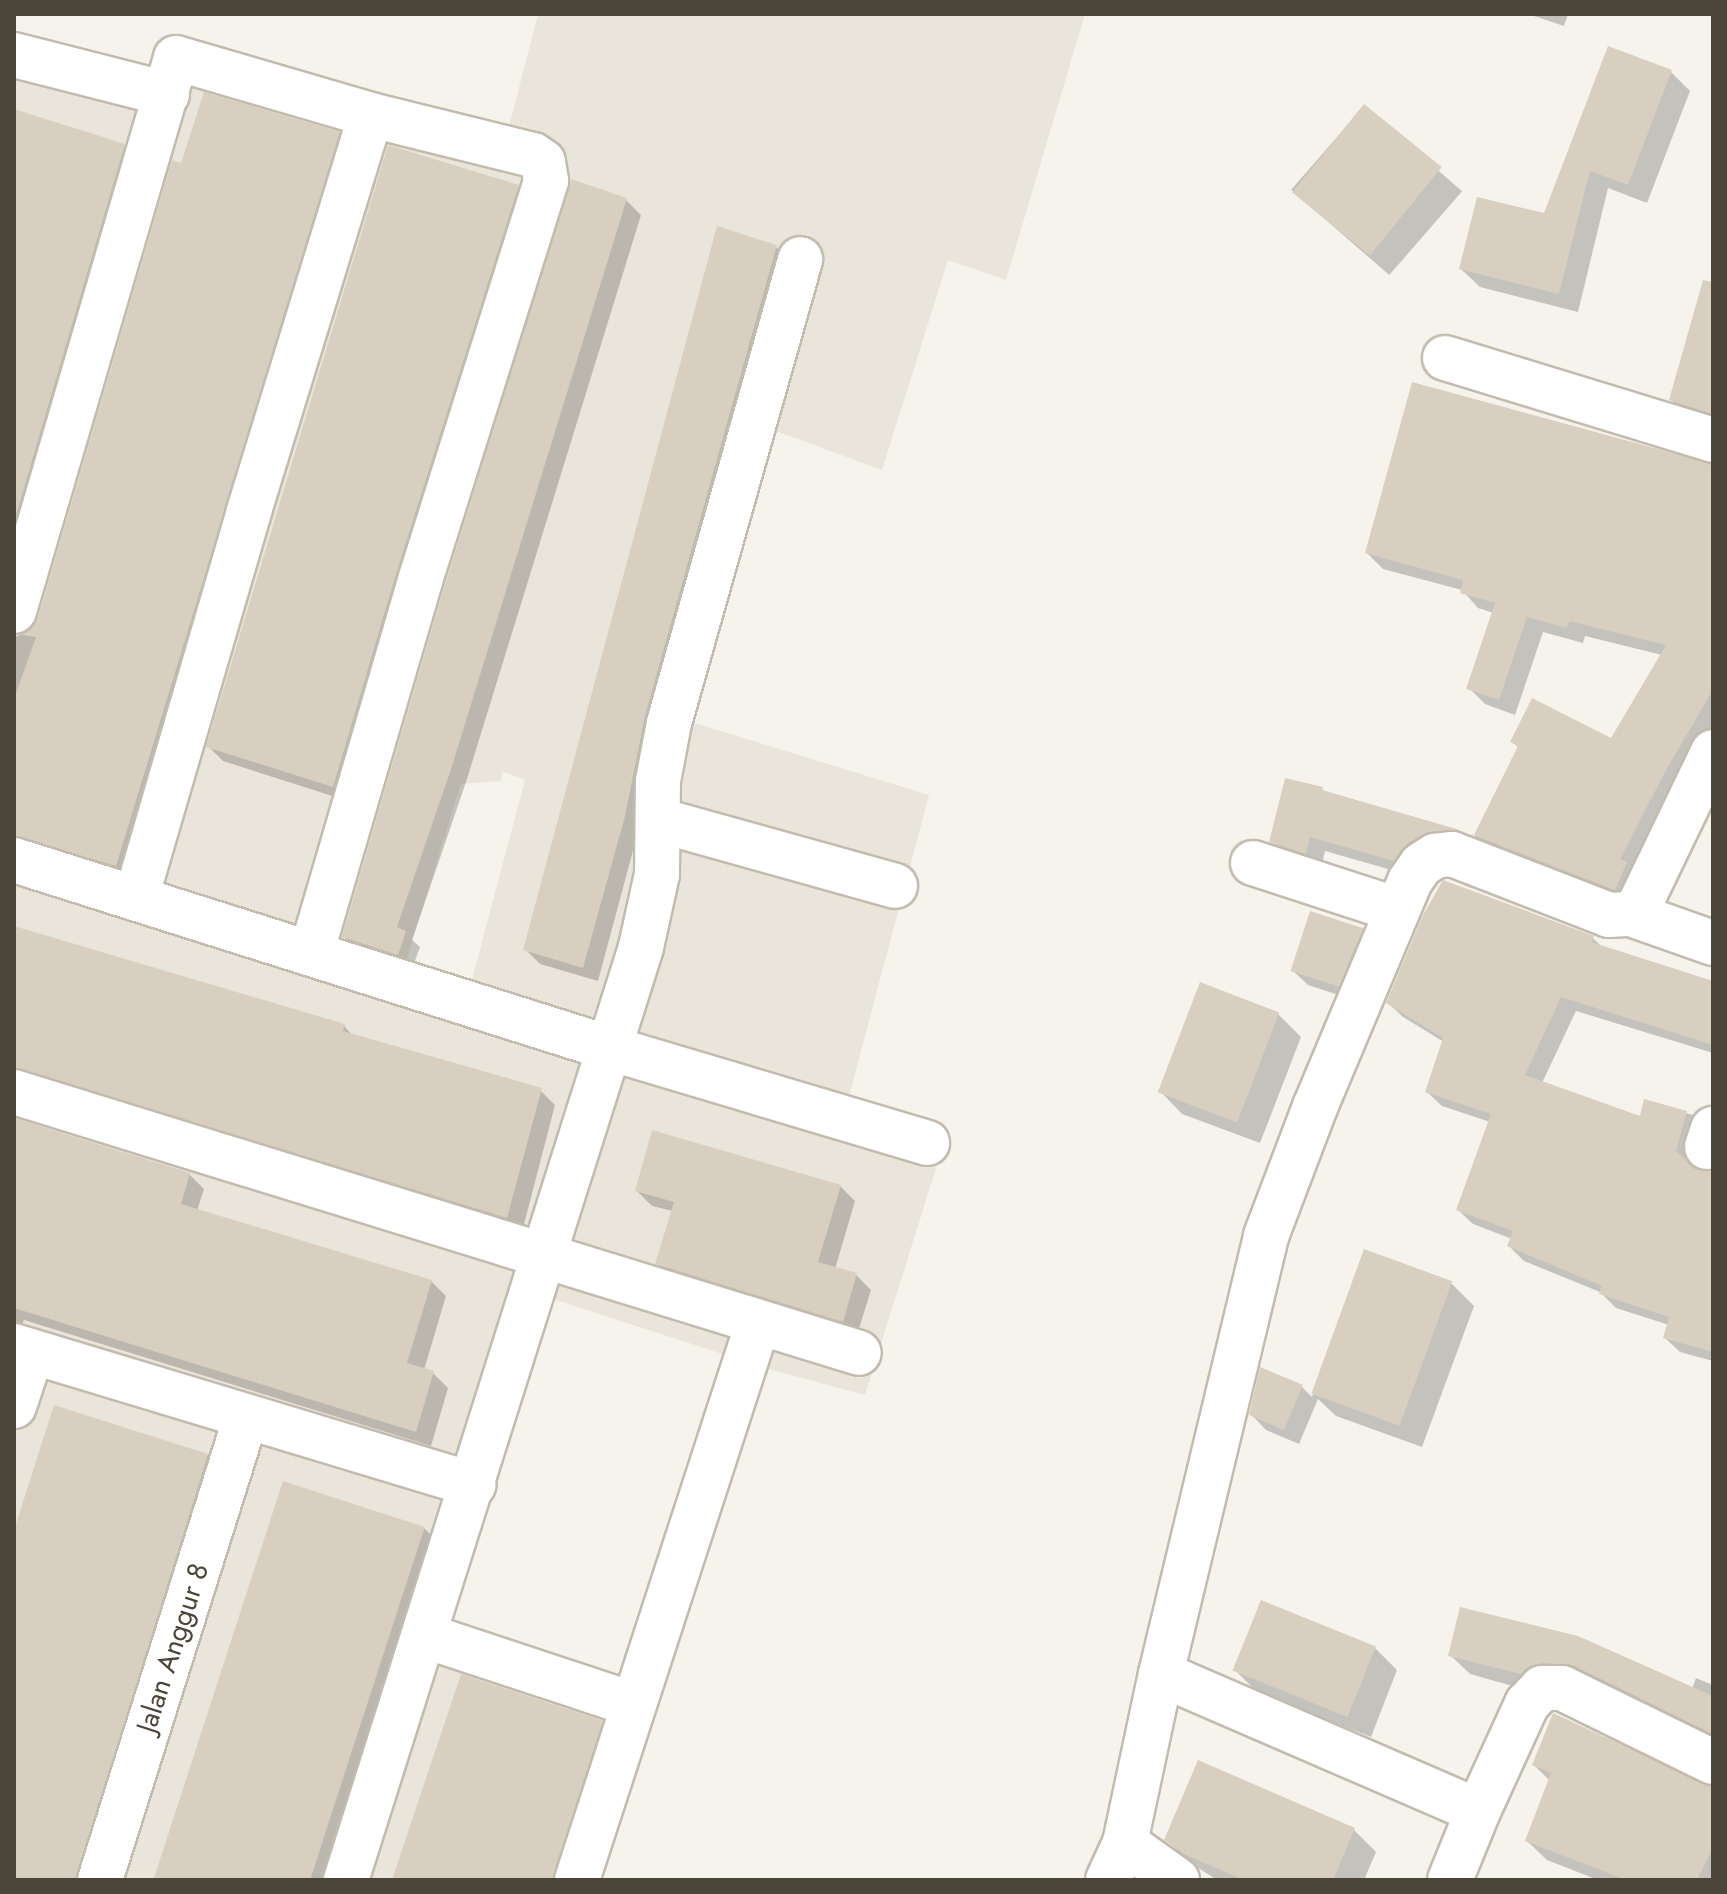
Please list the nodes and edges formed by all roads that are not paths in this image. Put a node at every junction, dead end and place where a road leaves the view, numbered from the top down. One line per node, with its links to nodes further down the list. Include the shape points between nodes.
1 (14, 55): 2 (street)
2 (167, 94): 3 (street, via 176,58); 7 (street)
3 (371, 115): 13 (street); 17 (street, via 533,155 546,170 546,181 420,581)
4 (800, 259): 9 (street, via 669,723 658,781)
5 (1445, 358): 6 (street)
6 (1713, 440)
7 (14, 611)
8 (1713, 752): 15 (street)
9 (659, 820): 12 (street); 18 (street, via 651,905)
10 (14, 860): 13 (street)
11 (1253, 863): 14 (street)
12 (895, 886)
13 (136, 898): 17 (street)
14 (1398, 910): 15 (street, via 1421,865 1452,854 1609,915); 29 (street, via 1266,1236)
15 (1631, 914): 16 (street)
16 (1713, 943)
17 (311, 953): 18 (street)
18 (609, 1048): 20 (street); 21 (street)
19 (14, 1092): 21 (street)
20 (927, 1143)
21 (542, 1256): 22 (street); 27 (street)
22 (758, 1323): 24 (street); 30 (street)
23 (23, 1349): 25 (street); 26 (street)
24 (859, 1353)
25 (14, 1406)
26 (246, 1416): 27 (street); 35 (street, Jalan Anggur 8)
27 (473, 1485): 28 (street)
28 (426, 1636): 30 (street); 36 (street)
29 (1161, 1674): 32 (street); 33 (street)
30 (632, 1704): 37 (street)
31 (1713, 1762): 32 (street, via 1562,1688 1542,1688 1527,1704)
32 (1478, 1811): 34 (street)
33 (1117, 1861): 38 (street)
34 (1454, 1879)
35 (100, 1880)
36 (346, 1880)
37 (577, 1880)
38 (1177, 1880)

